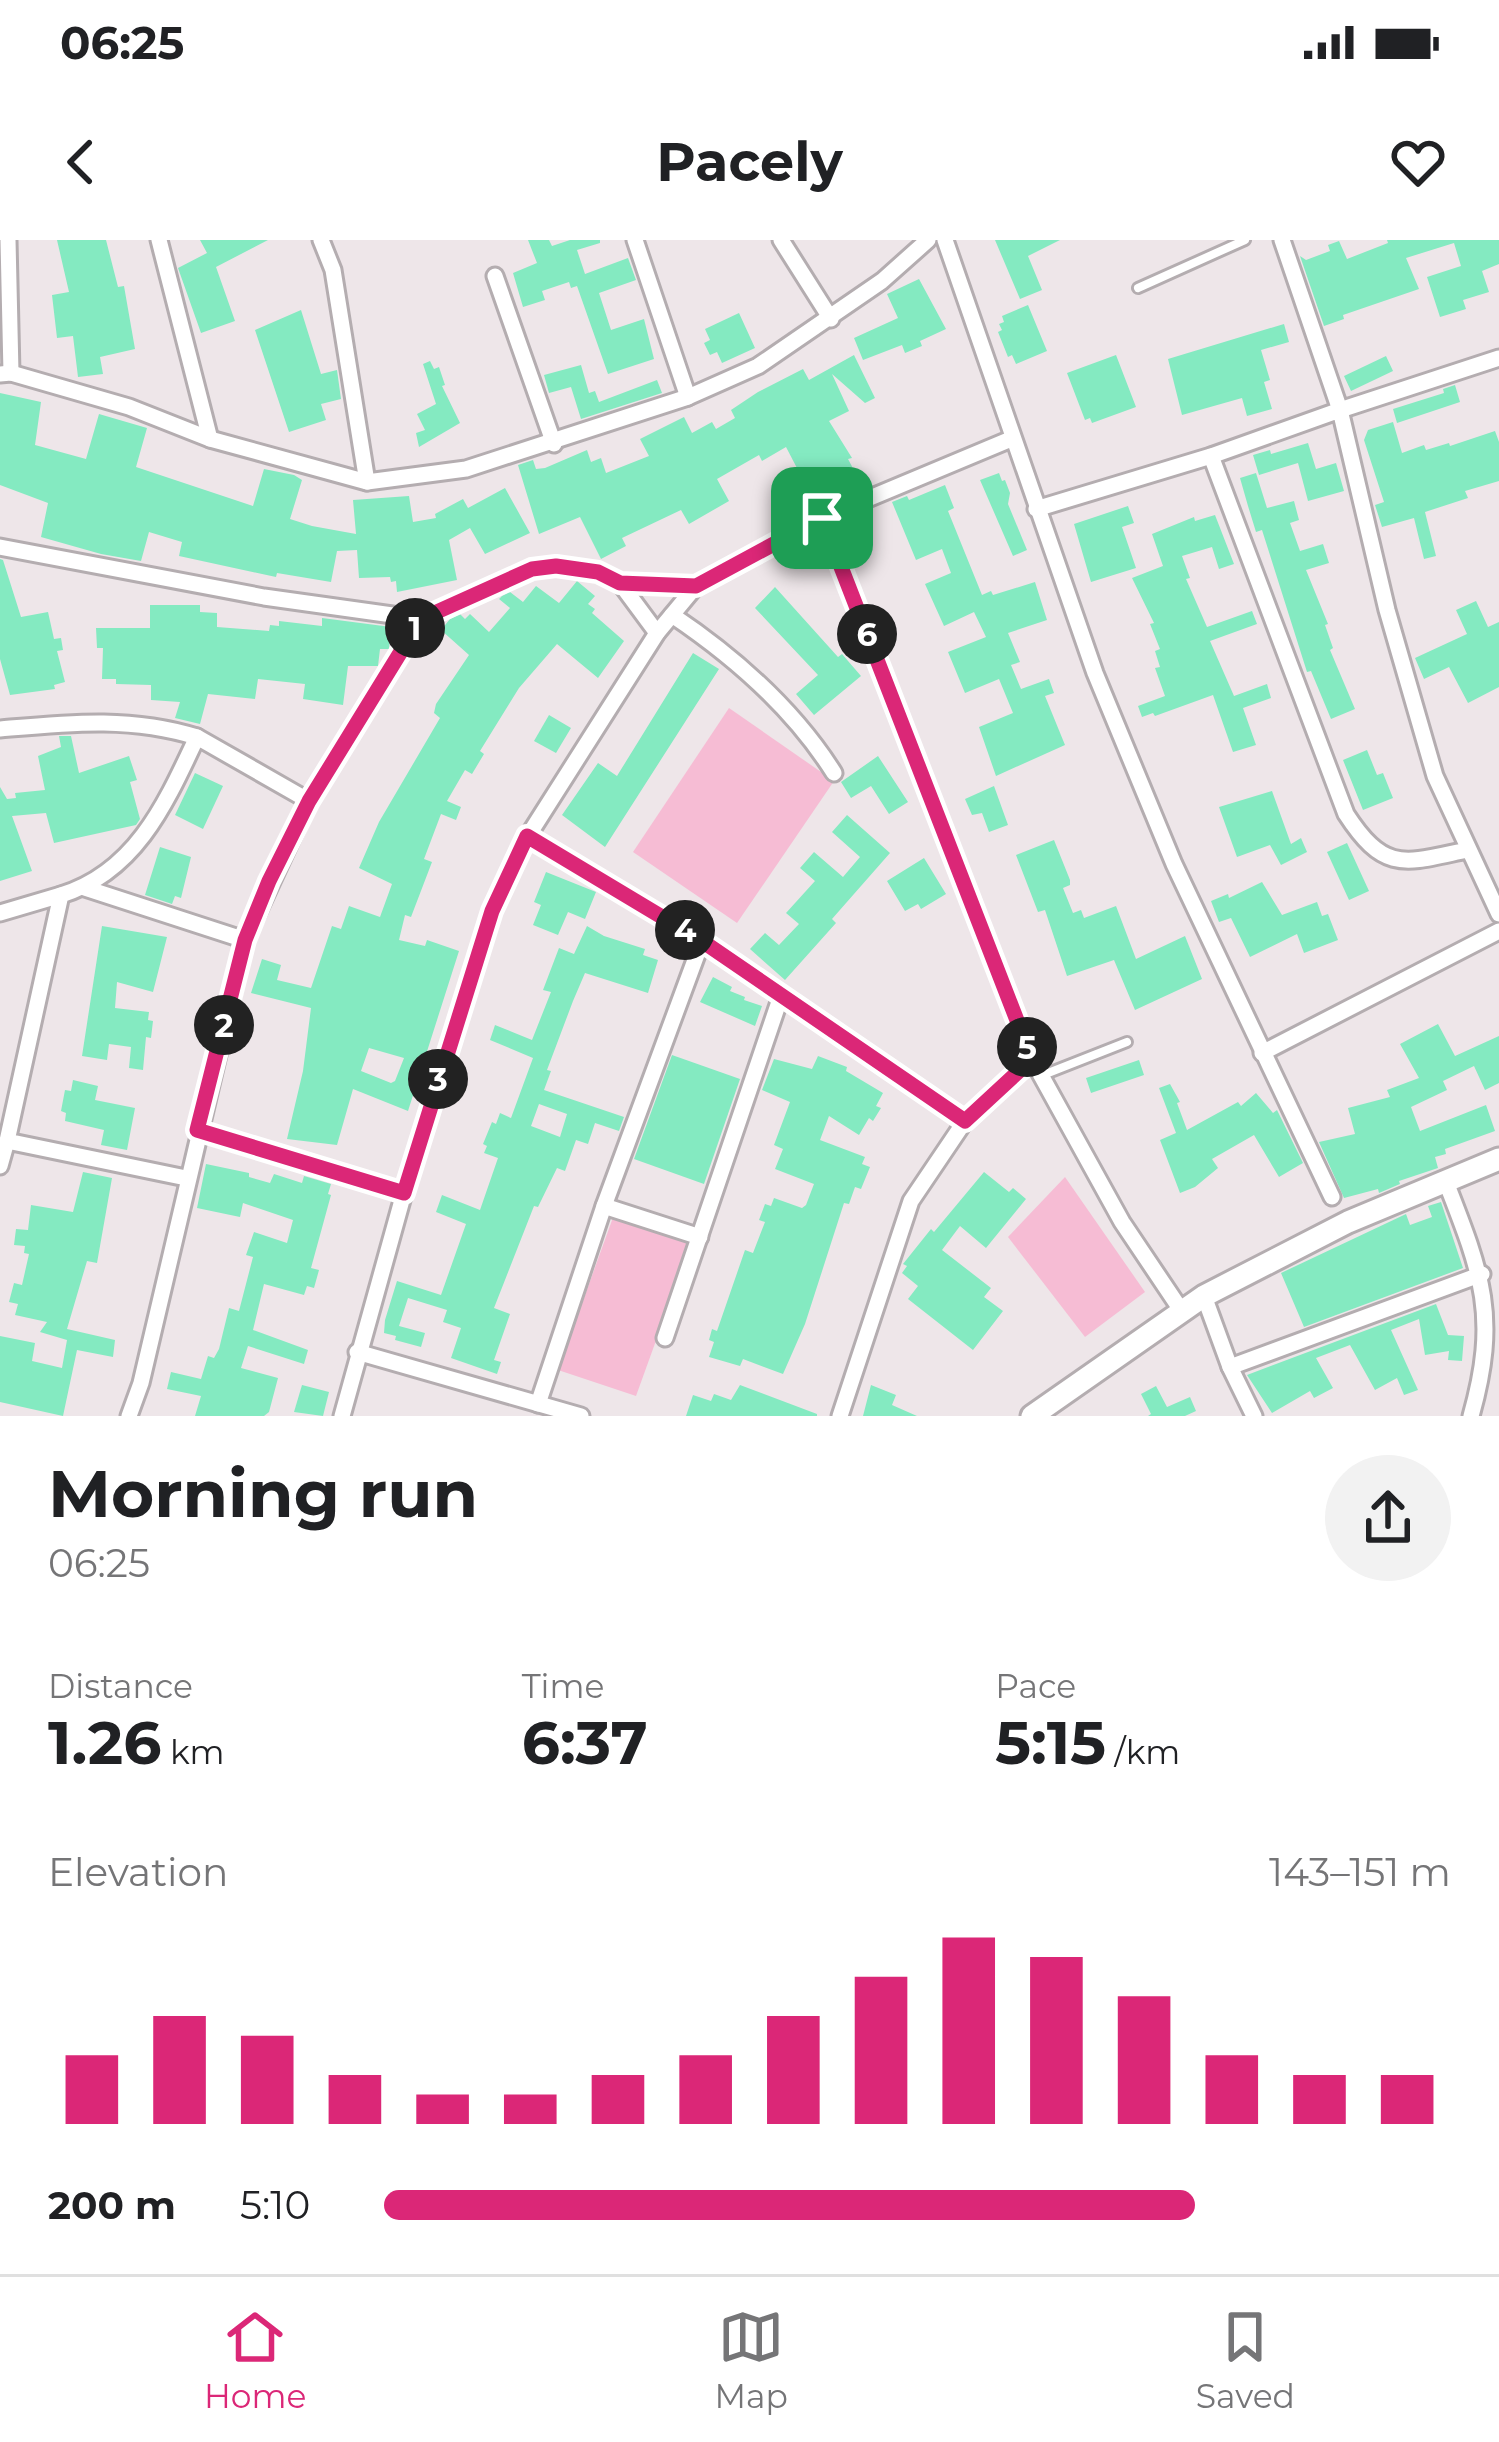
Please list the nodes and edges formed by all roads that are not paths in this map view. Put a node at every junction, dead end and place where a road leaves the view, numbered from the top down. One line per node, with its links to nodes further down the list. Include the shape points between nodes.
1 (8, 240): 14 (street)
2 (159, 240): 17 (street)
3 (322, 240): 21 (street)
4 (634, 240): 15 (street)
5 (782, 240): 12 (street)
6 (928, 240): 12 (street)
7 (946, 240): 18 (street)
8 (1245, 240): 11 (lane)
9 (1282, 240): 16 (street)
10 (495, 276): 19 (street)
11 (1138, 288)
12 (831, 319): 15 (street)
13 (1499, 358): 16 (street)
14 (6, 374): 17 (street, via 129,406)
15 (688, 398): 19 (street)
16 (1340, 410): 20 (street); 35 (street, via 1387,610 1429,755)
17 (210, 439): 21 (street)
18 (1011, 439): 22 (street); 23 (street)
19 (554, 444): 21 (street, via 466,469)
20 (1211, 456): 22 (street); 35 (street, via 1346,814 1387,857 1407,862)
21 (367, 482)
22 (1036, 509): 45 (street, via 1095,673)
23 (822, 518): 26 (street); 46 (street)
24 (0, 548): 28 (street)
25 (620, 583): 26 (street); 28 (street, via 578,568 532,569); 29 (street)
26 (696, 586): 27 (street)
27 (672, 615): 29 (street); 32 (street, via 772,694)
28 (421, 619): 33 (street)
29 (657, 633): 34 (street)
30 (0, 729): 31 (street, via 107,721)
31 (197, 737): 33 (street); 36 (street, via 153,826)
32 (834, 773)
33 (309, 801): 41 (street)
34 (527, 836): 42 (street); 55 (street, via 492,911)
35 (1467, 850): 39 (street)
36 (85, 888): 37 (street); 41 (street)
37 (61, 896): 38 (street); 50 (street)
38 (0, 913)
39 (1499, 914)
40 (1499, 931): 45 (street)
41 (245, 940): 49 (street)
42 (702, 941): 43 (street); 57 (street)
43 (781, 996): 48 (street); 58 (street)
44 (1127, 1042): 47 (lane)
45 (1262, 1053): 56 (street)
46 (1032, 1059): 47 (street); 48 (street)
47 (1042, 1075): 61 (street)
48 (965, 1121): 69 (street, via 910,1201)
49 (197, 1130): 53 (street); 55 (street)
50 (7, 1142): 52 (street); 53 (street)
51 (1499, 1159): 54 (street)
52 (0, 1166)
53 (186, 1178): 66 (street)
54 (1446, 1182): 59 (street); 60 (street)
55 (404, 1193): 63 (street)
56 (1332, 1196)
57 (604, 1206): 58 (street); 65 (street)
58 (700, 1237): 62 (street)
59 (1482, 1274): 64 (street); 72 (street, via 1487,1359)
60 (1204, 1296): 61 (street); 64 (street)
61 (1180, 1310): 70 (street)
62 (665, 1338)
63 (357, 1352): 65 (street); 67 (street)
64 (1230, 1366): 71 (street)
65 (538, 1404): 68 (street)
66 (129, 1416)
67 (342, 1416)
68 (581, 1416)
69 (840, 1416)
70 (1032, 1416)
71 (1255, 1416)
72 (1471, 1416)

